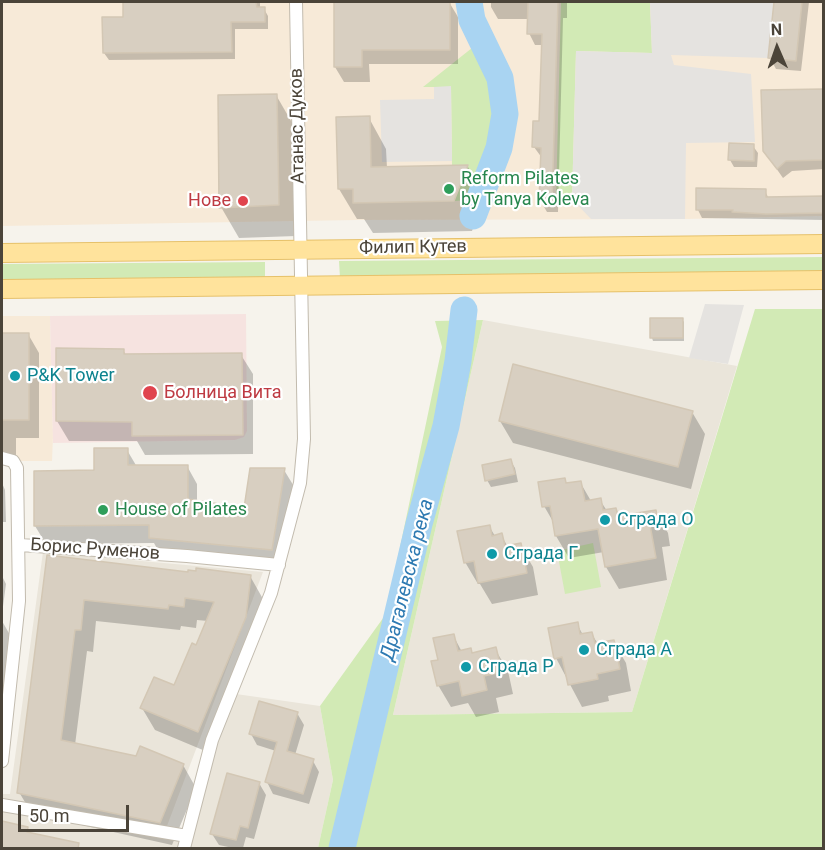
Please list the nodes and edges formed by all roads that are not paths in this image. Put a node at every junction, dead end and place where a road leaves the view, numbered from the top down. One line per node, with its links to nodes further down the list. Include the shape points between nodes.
1 (296, 2): 3 (street, Атанас Дуков)
2 (824, 244): 3 (main road, Филип Кутев)
3 (300, 250): 4 (main road, Филип Кутев); 6 (street, Атанас Дуков)
4 (2, 253)
5 (824, 280): 6 (main road, Филип Кутев)
6 (300, 286): 7 (main road, Филип Кутев); 10 (street, Атанас Дуков, via 304,439 300,483)
7 (2, 289)
8 (2, 458): 9 (street, via 13,461 17,468)
9 (20, 545): 10 (street, Борис Руменов); 11 (street, Борис Руменов, via 20,601)
10 (279, 565): 13 (street, Атанас Дуков, via 212,740)
11 (2, 761)
12 (2, 805): 13 (street)
13 (187, 836): 14 (street)
14 (184, 849)

